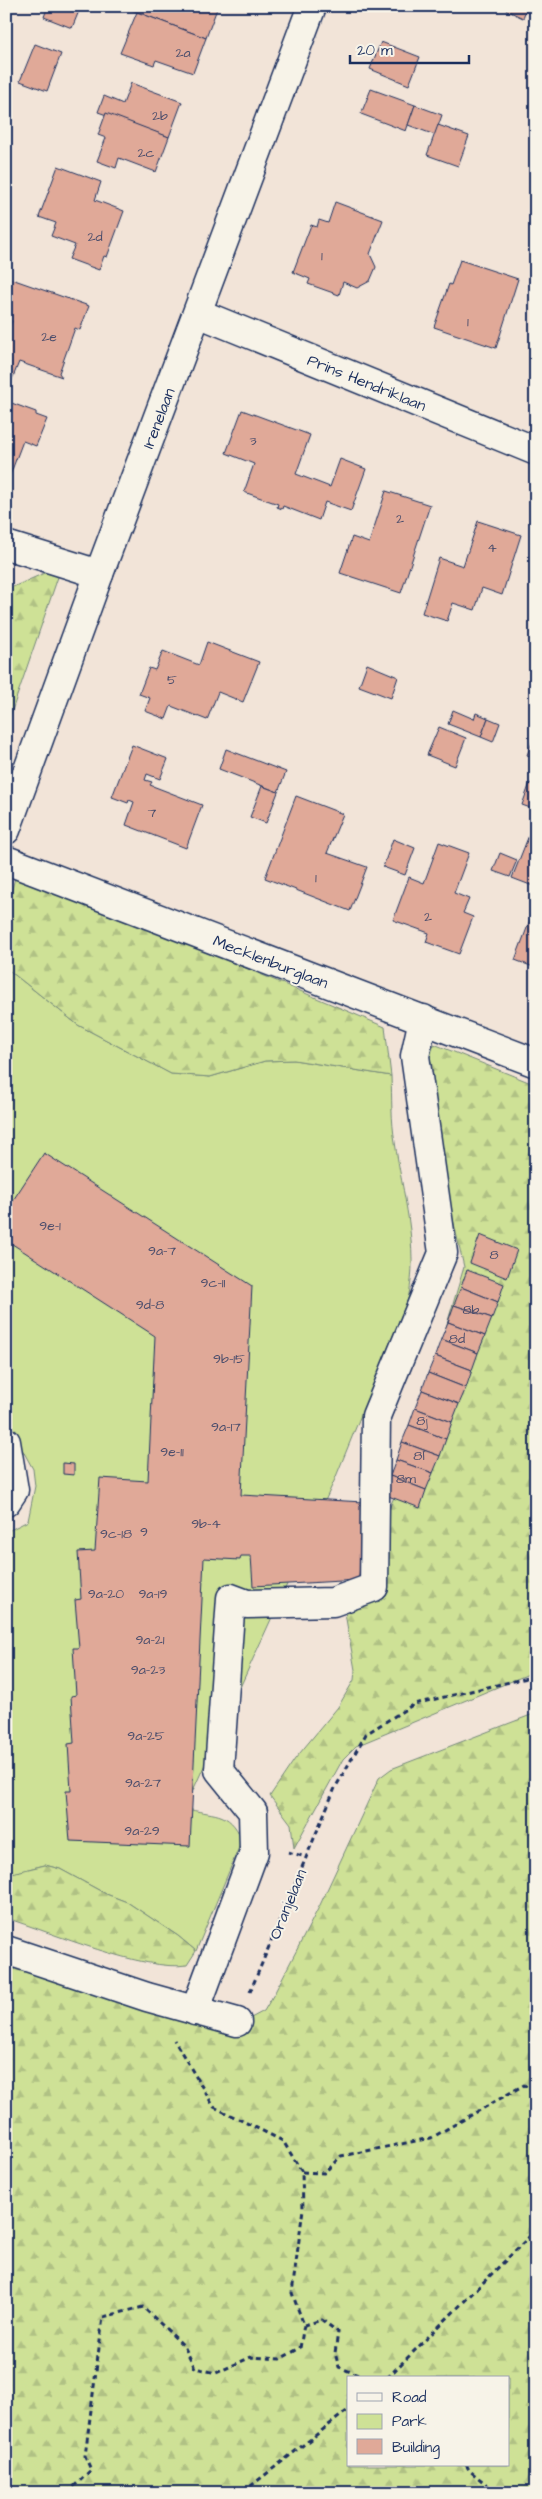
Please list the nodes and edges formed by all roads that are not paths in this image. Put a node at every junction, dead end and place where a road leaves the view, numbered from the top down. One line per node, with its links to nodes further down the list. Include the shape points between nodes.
1 (312, 6): 2 (street, Irenelaan)
2 (198, 313): 3 (street, Prins Hendriklaan); 5 (street, Irenelaan)
3 (536, 451)
4 (6, 546): 5 (street)
5 (99, 574): 6 (street, Irenelaan)
6 (6, 830)
7 (6, 860): 8 (street, Mecklenburglaan)
8 (423, 1018): 9 (street, Mecklenburglaan); 13 (street, via 415,1056 443,1253 376,1416 374,1587 333,1602 247,1604 230,1598 218,1770 253,1812 254,1852)
9 (536, 1063)
10 (6, 1442): 11 (street, via 14,1490)
11 (6, 1502)
12 (6, 1950): 13 (street)
13 (196, 2011): 14 (street)
14 (237, 2022)

